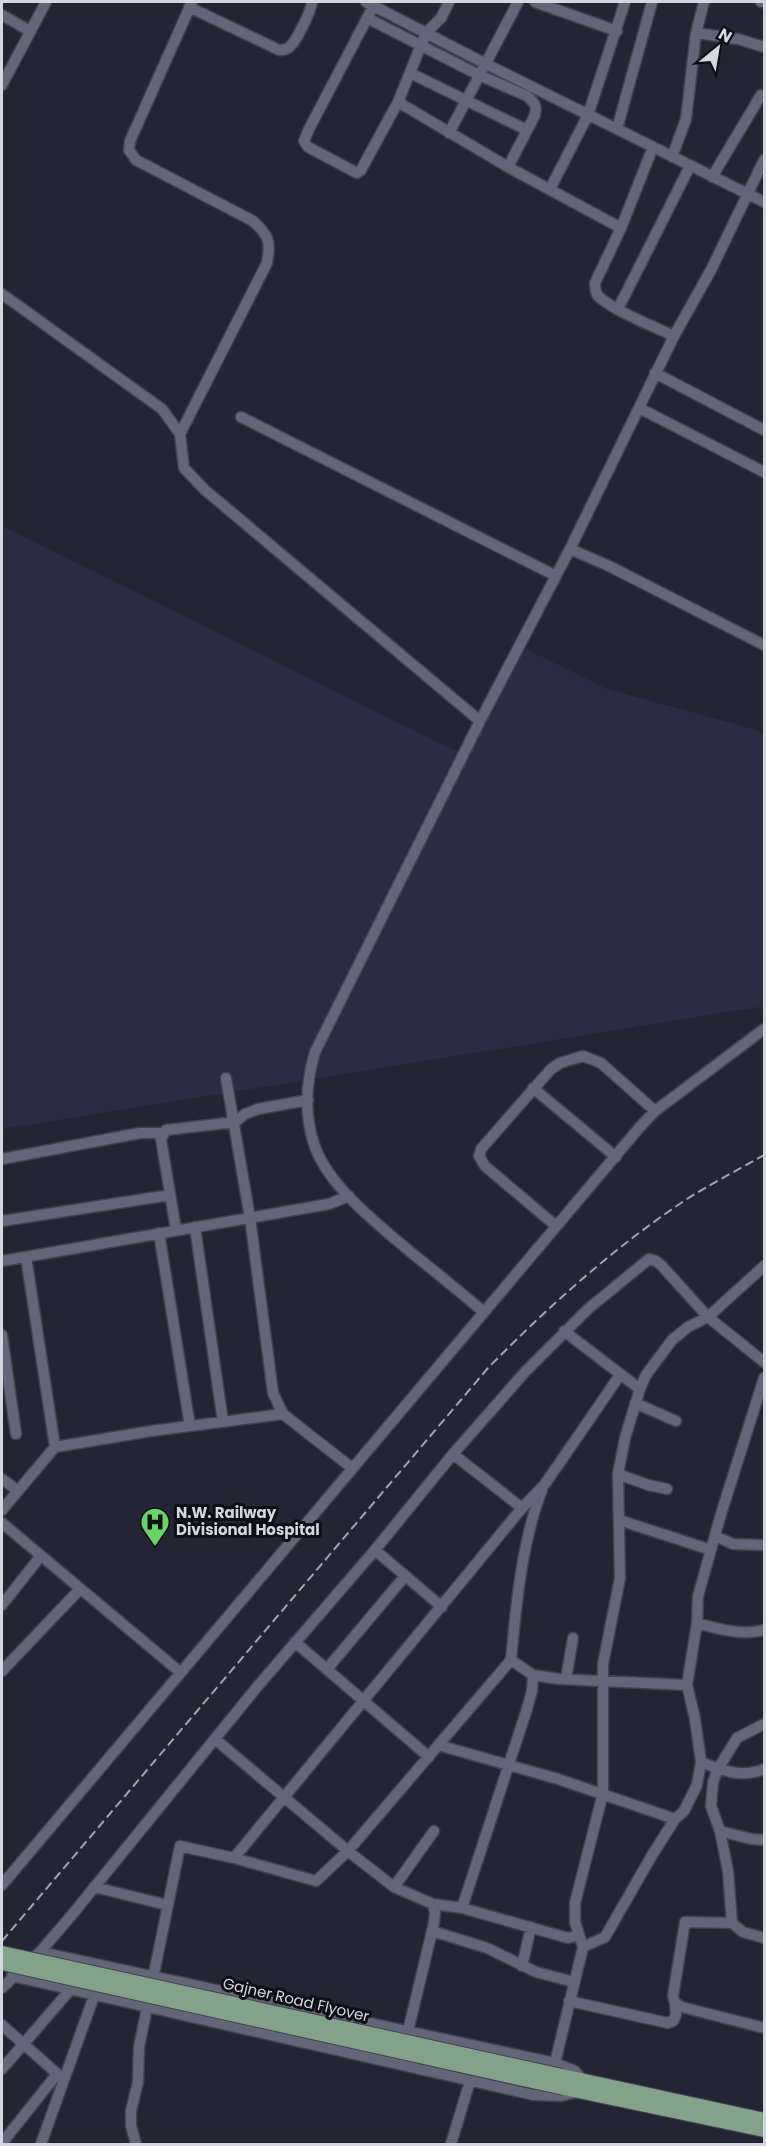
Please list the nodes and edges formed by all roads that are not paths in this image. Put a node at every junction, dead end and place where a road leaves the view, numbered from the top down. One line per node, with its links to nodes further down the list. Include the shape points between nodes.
1 (46, 2): 13 (street)
2 (312, 2): 10 (street, via 286,50 279,50)
3 (449, 2): 15 (street, via 441,18)
4 (518, 2): 19 (street)
5 (535, 2): 14 (street)
6 (625, 2): 14 (street)
7 (652, 2): 28 (street)
8 (704, 2): 16 (street)
9 (370, 3): 12 (street); 15 (street)
10 (191, 4): 48 (street, via 129,150 136,160 253,221 266,232 270,246 267,263)
11 (2, 15): 13 (street)
12 (368, 18): 17 (street); 26 (street, via 304,141 357,173)
13 (30, 31): 20 (street)
14 (617, 31): 27 (street)
15 (426, 33): 17 (street); 19 (street)
16 (696, 33): 18 (street); 32 (street, via 686,119)
17 (421, 45): 21 (street); 22 (street)
18 (765, 47)
19 (486, 63): 22 (street); 27 (street)
20 (6, 65): 23 (street)
21 (410, 73): 25 (street); 26 (street)
22 (479, 75): 25 (street); 29 (street, via 534,102 535,115)
23 (2, 85)
24 (761, 95): 36 (street)
25 (466, 100): 29 (street); 30 (street)
26 (398, 102): 30 (street)
27 (588, 115): 28 (street); 37 (street)
28 (617, 129): 31 (street)
29 (527, 130): 35 (street)
30 (449, 133): 35 (street)
31 (653, 147): 32 (street); 40 (street)
32 (672, 157): 34 (street)
33 (765, 160): 38 (street)
34 (690, 166): 36 (street); 42 (street)
35 (508, 167): 37 (street)
36 (712, 177): 38 (street)
37 (550, 189): 40 (street)
38 (749, 194): 39 (street); 43 (street)
39 (765, 202)
40 (621, 228): 42 (street, via 595,283 598,296)
41 (2, 294): 48 (street, via 156,404)
42 (618, 309): 43 (street)
43 (674, 336): 44 (street)
44 (655, 373): 45 (street); 47 (street)
45 (639, 408): 49 (street); 50 (street)
46 (242, 417): 51 (street)
47 (765, 430)
48 (180, 434): 53 (street, via 184,468 205,490)
49 (765, 472)
50 (570, 549): 51 (street); 52 (street)
51 (556, 576): 53 (street)
52 (765, 645)
53 (480, 721): 57 (street, via 315,1052)
54 (765, 1029): 58 (street)
55 (226, 1078): 59 (street)
56 (533, 1088): 58 (street, via 560,1063 583,1056 601,1062); 61 (street); 67 (street, via 479,1156 485,1166)
57 (308, 1100): 59 (street, via 258,1109); 64 (street, via 315,1148)
58 (655, 1111): 61 (street)
59 (235, 1122): 60 (street); 65 (street)
60 (162, 1133): 62 (street, via 141,1133); 63 (street)
61 (616, 1156): 67 (street)
62 (2, 1159)
63 (170, 1195): 66 (street); 69 (street)
64 (349, 1196): 65 (street, via 329,1204); 74 (street)
65 (250, 1218): 68 (street); 83 (street, via 270,1379)
66 (2, 1221)
67 (556, 1226): 74 (street)
68 (195, 1227): 69 (street); 85 (street)
69 (176, 1230): 70 (street)
70 (159, 1233): 71 (street); 86 (street)
71 (26, 1257): 72 (street); 88 (street)
72 (2, 1261)
73 (765, 1266): 75 (street)
74 (484, 1312): 90 (street)
75 (708, 1317): 76 (street, via 662,1266 649,1259); 78 (street); 81 (street, via 672,1340)
76 (564, 1331): 79 (street); 89 (street)
77 (2, 1335): 87 (street)
78 (765, 1362)
79 (620, 1375): 81 (street); 93 (street)
80 (765, 1378): 100 (street)
81 (640, 1389): 82 (street)
82 (635, 1402): 84 (street); 91 (street)
83 (283, 1414): 85 (street); 90 (street)
84 (676, 1421)
85 (223, 1422): 86 (street)
86 (190, 1426): 88 (street)
87 (16, 1434)
88 (55, 1447): 95 (street)
89 (453, 1454): 96 (street); 102 (street)
90 (352, 1468): 116 (street)
91 (618, 1474): 94 (street); 98 (street)
92 (2, 1479): 95 (street)
93 (544, 1484): 96 (street); 113 (street, via 529,1532)
94 (667, 1489)
95 (18, 1491): 97 (street)
96 (522, 1508): 108 (street)
97 (2, 1510)
98 (619, 1520): 103 (street); 119 (street, via 620,1578 603,1664)
99 (2, 1523): 104 (street)
100 (715, 1536): 101 (street, via 733,1544); 103 (street)
101 (765, 1545)
102 (375, 1550): 105 (street); 112 (street)
103 (711, 1550): 109 (street, via 698,1596)
104 (40, 1557): 106 (street); 107 (street)
105 (405, 1576): 108 (street); 114 (street)
106 (80, 1589): 115 (street); 116 (street)
107 (2, 1605)
108 (442, 1607): 121 (street)
109 (697, 1623): 110 (street, via 742,1632); 120 (street)
110 (765, 1630)
111 (573, 1638): 118 (street)
112 (295, 1642): 114 (street); 123 (street)
113 (511, 1660): 117 (street); 124 (street)
114 (327, 1669): 121 (street)
115 (2, 1671)
116 (180, 1672): 138 (street)
117 (533, 1675): 118 (street); 127 (street, via 532,1691)
118 (566, 1679): 119 (street)
119 (604, 1681): 120 (street); 130 (street)
120 (687, 1685): 126 (street)
121 (364, 1701): 125 (street); 131 (street)
122 (765, 1724): 128 (street, via 738,1738)
123 (215, 1739): 131 (street); 139 (street)
124 (438, 1744): 125 (street); 127 (street)
125 (429, 1757): 136 (street)
126 (701, 1762): 128 (street); 132 (street, via 691,1799)
127 (508, 1764): 130 (street); 143 (street)
128 (718, 1769): 129 (street, via 745,1774); 134 (street, via 711,1806)
129 (765, 1769)
130 (603, 1793): 132 (street); 147 (street, via 575,1903)
131 (283, 1796): 136 (street); 137 (street)
132 (675, 1819): 149 (street, via 605,1937)
133 (434, 1831): 140 (street)
134 (720, 1831): 135 (street); 144 (street)
135 (765, 1840)
136 (348, 1851): 137 (street, via 316,1881); 140 (street)
137 (234, 1858): 142 (street, via 180,1846)
138 (2, 1885)
139 (94, 1887): 142 (street); 150 (street)
140 (394, 1887): 141 (street)
141 (433, 1904): 143 (street); 146 (street)
142 (167, 1905): 155 (street)
143 (462, 1908): 145 (street)
144 (732, 1923): 148 (street, via 743,1932); 161 (street, via 685,1922 674,1985)
145 (531, 1927): 147 (street, via 568,1938); 153 (street)
146 (432, 1931): 153 (street, via 487,1948); 165 (street)
147 (579, 1935): 149 (street)
148 (765, 1938)
149 (583, 1947): 156 (street)
150 (40, 1952): 154 (street); 155 (street)
151 (2, 1953): 171 (main road, Gajner Road Flyover, bridge)
152 (2, 1963): 171 (main road, Gajner Road Flyover, bridge)
153 (522, 1966): 156 (street)
154 (12, 1976): 157 (street); 158 (street)
155 (153, 1977): 162 (street); 165 (street)
156 (574, 1982): 160 (street)
157 (2, 1988)
158 (70, 1990): 159 (street); 166 (street)
159 (94, 1996): 162 (street); 169 (street)
160 (569, 2001): 161 (street, via 668,2023 676,2015); 167 (street)
161 (675, 2003): 164 (street)
162 (148, 2008): 170 (street); 177 (street, via 131,2111)
163 (2, 2025): 166 (street)
164 (765, 2028)
165 (408, 2031): 167 (street)
166 (23, 2043): 168 (street); 169 (street)
167 (555, 2063): 172 (street, via 575,2072)
168 (2, 2069)
169 (61, 2077): 175 (street); 176 (street)
170 (470, 2081): 172 (street, via 534,2095 561,2096); 178 (street)
171 (563, 2082): 172 (main road, Gajner Road Flyover)
172 (582, 2086): 173 (main road); 174 (main road)
173 (765, 2120)
174 (765, 2130)
175 (2, 2143)
176 (41, 2145)
177 (136, 2145)
178 (451, 2145)

